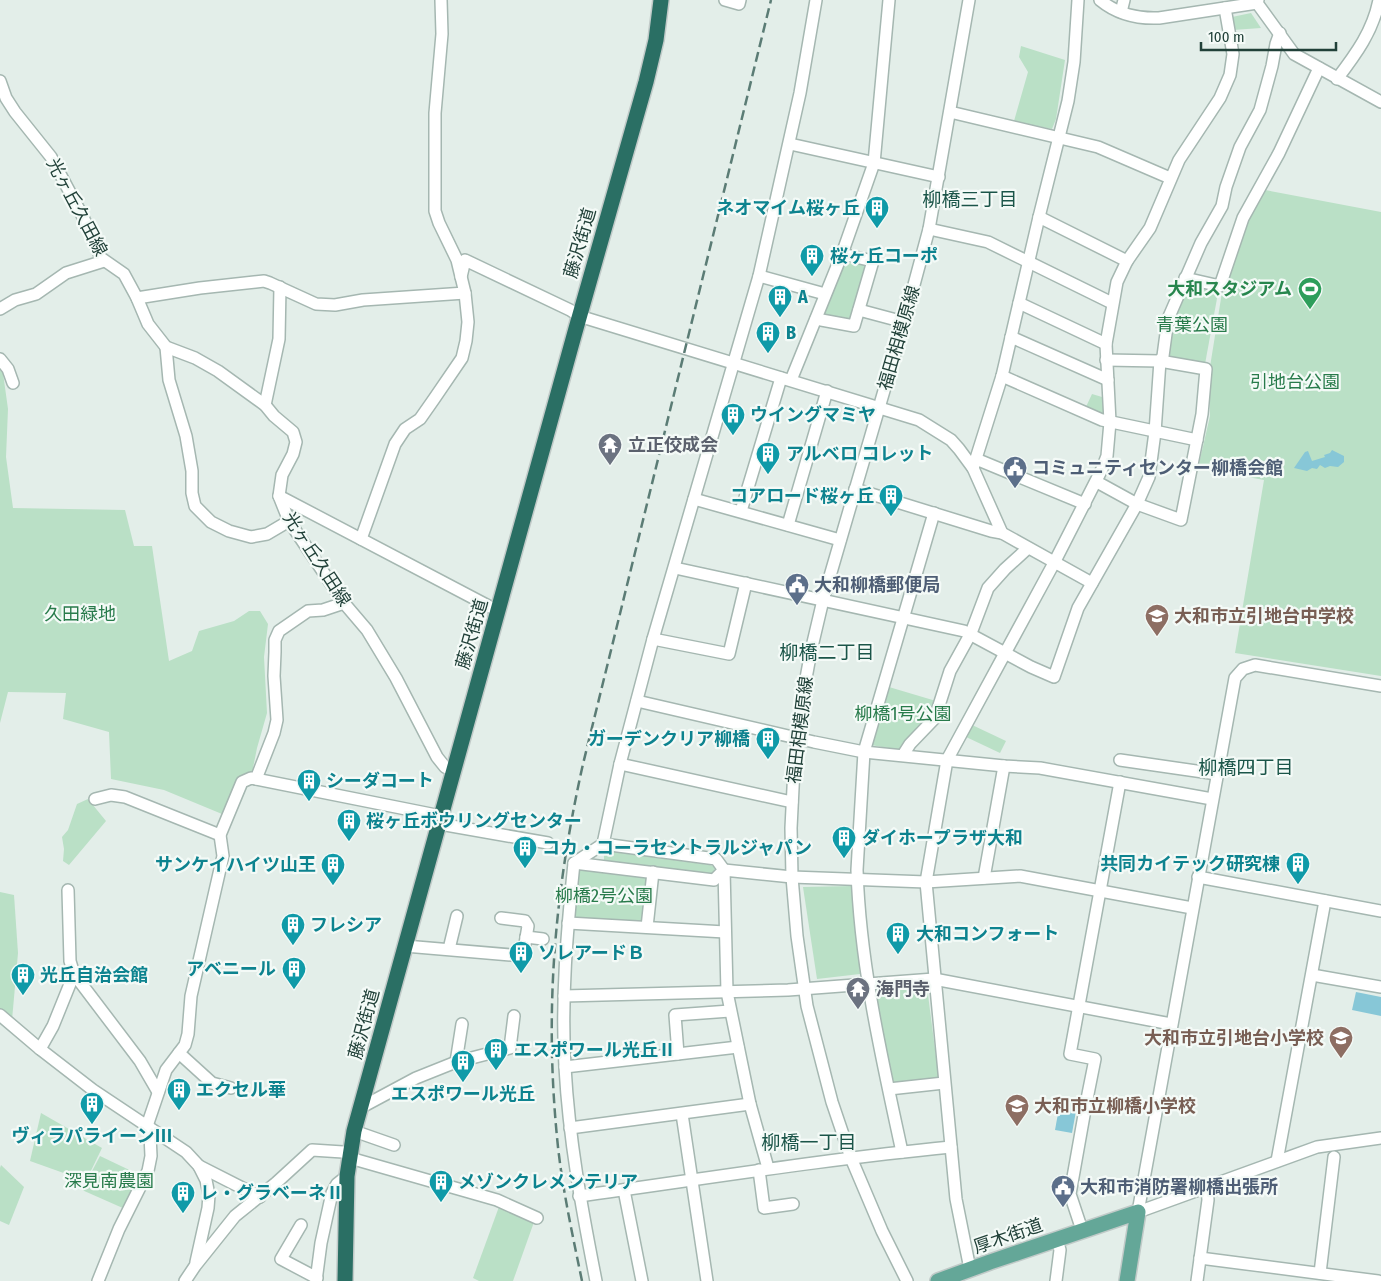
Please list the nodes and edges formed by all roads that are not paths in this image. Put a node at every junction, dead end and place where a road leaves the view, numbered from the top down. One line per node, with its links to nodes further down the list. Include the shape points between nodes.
1 (441, 0): 34 (street, via 442,34 435,113 435,211 457,260)
2 (661, 0): 44 (highway, 藤沢街道, via 646,82)
3 (725, 0): 4 (street, via 739,4)
4 (740, 0)
5 (816, 0): 23 (street)
6 (889, 0): 24 (street)
7 (969, 0): 21 (street, 福田相模原線)
8 (1078, 0): 22 (street, via 1074,62)
9 (1100, 0): 14 (street)
10 (1124, 0): 14 (street)
11 (1379, 0): 15 (street)
12 (1258, 2): 13 (street); 16 (street)
13 (1225, 8): 14 (street, via 1159,18 1134,17); 26 (street, via 1233,54 1230,75 1220,98)
14 (1121, 12)
15 (1376, 31): 18 (street)
16 (1280, 33): 17 (street, via 1294,54); 35 (street, via 1260,110 1240,147 1222,206 1200,243)
17 (1319, 68): 18 (street); 35 (street, via 1243,218 1220,286)
18 (1338, 79): 20 (street)
19 (0, 82): 30 (street, 光ヶ丘久田線, via 15,112 51,157)
20 (1381, 102)
21 (950, 112): 22 (street); 25 (street, 福田相模原線)
22 (1059, 139): 26 (street, via 1106,150); 27 (street)
23 (790, 144): 24 (street); 33 (street)
24 (874, 163): 25 (street); 29 (street)
25 (939, 177): 28 (street, 福田相模原線)
26 (1170, 178): 31 (street, via 1150,228)
27 (1039, 217): 31 (street); 32 (street)
28 (929, 229): 32 (street, via 988,242); 46 (street, 福田相模原線)
29 (842, 254): 38 (street); 43 (street, via 873,261)
30 (104, 261): 39 (street, 光ヶ丘久田線, via 124,274); 42 (street, via 66,272 36,294 15,300)
31 (1127, 261): 41 (street)
32 (1028, 262): 40 (street); 41 (street)
33 (759, 276): 38 (street); 53 (street)
34 (461, 277): 37 (street); 44 (street, via 465,260)
35 (1185, 278): 52 (street, via 1168,319)
36 (280, 288): 37 (street, via 316,304 335,305); 39 (street, via 264,281); 59 (street, via 279,339)
37 (465, 293): 76 (street, via 468,322 462,358 420,419 405,428 395,444)
38 (826, 294): 45 (street)
39 (138, 298): 49 (street, 光ヶ丘久田線, via 148,324)
40 (1019, 303): 47 (street); 48 (street)
41 (1112, 303): 48 (street)
42 (0, 309)
43 (859, 310): 45 (street, via 854,326); 46 (street)
44 (579, 316): 53 (street); 85 (highway, 藤沢街道)
45 (816, 319): 55 (street)
46 (904, 322): 60 (street, 福田相模原線)
47 (1011, 337): 54 (street); 56 (street)
48 (1106, 344): 51 (street)
49 (166, 347): 59 (street, 光ヶ丘久田線, via 218,371); 73 (street, via 169,380 186,436 195,506 211,522 251,537 267,534)
50 (0, 359): 57 (street)
51 (1106, 360): 52 (street); 56 (street)
52 (1160, 361): 62 (street); 63 (street, via 1206,369)
53 (733, 363): 55 (street); 68 (street)
54 (1002, 376): 61 (street); 64 (street)
55 (786, 379): 58 (street); 71 (street)
56 (1108, 380): 61 (street)
57 (13, 383)
58 (827, 391): 60 (street); 74 (street)
59 (265, 405): 67 (street, 光ヶ丘久田線, via 292,432 296,442 282,475)
60 (879, 407): 64 (street, via 930,426 955,444); 66 (street, 福田相模原線)
61 (1110, 422): 62 (street); 65 (street, via 1107,456)
62 (1155, 432): 63 (street); 70 (street, via 1149,477)
63 (1197, 440): 70 (street, via 1181,520)
64 (974, 464): 69 (street); 75 (street)
65 (1097, 482): 69 (street); 70 (street)
66 (855, 489): 72 (street); 77 (street, 福田相模原線)
67 (279, 496): 73 (street, 光ヶ丘久田線); 76 (street)
68 (694, 499): 71 (street); 80 (street)
69 (1085, 504): 79 (street)
70 (1137, 504): 82 (street)
71 (741, 511): 74 (street)
72 (934, 513): 75 (street); 86 (street)
73 (288, 521): 84 (street, 光ヶ丘久田線)
74 (788, 525): 77 (street)
75 (1002, 533): 78 (street)
76 (360, 539): 85 (street)
77 (840, 540): 83 (street, 福田相模原線)
78 (1028, 548): 79 (street); 87 (street, via 988,588)
79 (1054, 563): 82 (street); 89 (street)
80 (675, 568): 81 (street); 88 (street)
81 (746, 583): 83 (street); 88 (street, via 728,654)
82 (1092, 583): 89 (street, via 1078,608 1054,677)
83 (823, 600): 86 (street); 92 (street, 福田相模原線)
84 (344, 603): 99 (street, 光ヶ丘久田線, via 367,630 396,678 437,757); 101 (street, via 308,611 279,630 274,652 277,720)
85 (498, 611): 99 (highway, 藤沢街道)
86 (903, 618): 87 (street); 93 (street)
87 (971, 633): 89 (street); 94 (street, via 950,671 935,718)
88 (653, 639): 91 (street)
89 (1005, 653): 95 (street)
90 (1381, 686): 100 (street, via 1255,664 1248,666 1235,678)
91 (637, 701): 92 (street); 97 (street)
92 (797, 738): 93 (street); 105 (street, 福田相模原線)
93 (864, 752): 94 (street); 116 (street)
94 (903, 755): 95 (street)
95 (946, 760): 98 (street); 117 (street)
96 (1120, 760): 100 (street)
97 (620, 764): 105 (street); 109 (street)
98 (1004, 766): 102 (street, via 1040,768); 115 (street)
99 (453, 771): 106 (highway, 藤沢街道)
100 (1217, 774): 104 (street)
101 (256, 779): 106 (street); 107 (street, via 242,782)
102 (1120, 782): 104 (street); 119 (street)
103 (95, 798): 107 (street, via 125,798)
104 (1212, 799): 114 (street)
105 (792, 802): 113 (street, 福田相模原線)
106 (440, 820): 108 (street); 130 (highway, 藤沢街道)
107 (220, 835): 148 (street, via 223,856 190,996 188,1034)
108 (548, 843)
109 (603, 844): 110 (street); 111 (street, via 716,858)
110 (574, 863): 112 (street); 125 (street)
111 (724, 870): 112 (street, via 714,880); 113 (street); 127 (street)
112 (653, 872): 126 (street)
113 (792, 877): 116 (street); 137 (street, 福田相模原線)
114 (1198, 877): 120 (street); 121 (street)
115 (984, 878): 117 (street); 119 (street, via 1020,876)
116 (857, 880): 117 (street); 135 (street)
117 (926, 882): 134 (street)
118 (68, 890): 132 (street, via 70,961)
119 (1101, 891): 121 (street); 140 (street)
120 (1325, 901): 122 (street); 133 (street)
121 (1192, 908): 145 (street)
122 (1381, 911)
123 (457, 916): 131 (street)
124 (501, 918): 128 (street, via 525,921 528,926)
125 (568, 922): 126 (street); 139 (street)
126 (647, 927): 127 (street)
127 (725, 932): 138 (street)
128 (526, 937): 129 (street); 131 (street, via 523,956)
129 (543, 939)
130 (405, 946): 131 (street); 157 (highway, 藤沢街道)
131 (449, 949)
132 (74, 974): 147 (street); 155 (street, via 135,1054)
133 (1312, 975): 136 (street); 169 (street)
134 (934, 979): 135 (street); 140 (street); 152 (street)
135 (868, 984): 137 (street); 154 (street)
136 (1381, 987)
137 (804, 988): 138 (street); 167 (street, 福田相模原線, via 818,1055)
138 (727, 992): 139 (street); 141 (street)
139 (564, 996): 151 (street)
140 (1080, 1006): 145 (street); 182 (street, via 1070,1054 1095,1059 1070,1194)
141 (730, 1011): 146 (street); 149 (street, via 675,1016)
142 (0, 1015): 147 (street)
143 (514, 1016): 150 (street, via 510,1048)
144 (462, 1024): 150 (street)
145 (1171, 1024): 179 (street)
146 (738, 1047): 149 (street); 156 (street)
147 (40, 1049): 159 (street)
148 (179, 1053): 153 (street, via 212,1083); 155 (street, via 166,1070)
149 (678, 1054): 151 (street)
150 (456, 1062): 157 (street, via 416,1078)
151 (565, 1067): 160 (street)
152 (944, 1083): 154 (street); 164 (street)
153 (231, 1088)
154 (889, 1089): 165 (street)
155 (158, 1092): 159 (street, via 148,1121)
156 (750, 1104): 158 (street); 171 (street)
157 (360, 1108): 161 (highway, 藤沢街道)
158 (682, 1114): 160 (street); 173 (street)
159 (150, 1128): 170 (street, via 186,1152); 189 (street, via 148,1171)
160 (570, 1128): 176 (street)
161 (354, 1131): 163 (street); 166 (highway, 藤沢街道)
162 (1381, 1138): 169 (street, via 1317,1147)
163 (394, 1145)
164 (951, 1147): 165 (street); 186 (street, via 956,1199)
165 (902, 1152): 167 (street)
166 (350, 1156): 172 (highway, 藤沢街道); 177 (street, via 343,1152 312,1150); 180 (street, via 497,1200)
167 (851, 1158): 171 (street); 196 (street, 福田相模原線)
168 (1334, 1158): 187 (street)
169 (1278, 1161): 174 (street)
170 (199, 1166): 177 (street); 185 (street, via 209,1195)
171 (763, 1169): 173 (street); 178 (street, via 764,1208)
172 (347, 1176): 188 (street, via 332,1193); 192 (highway, 藤沢街道)
173 (691, 1180): 175 (street); 195 (street)
174 (1207, 1188): 179 (street); 184 (street)
175 (624, 1190): 176 (street); 194 (street)
176 (579, 1196): 193 (street)
177 (260, 1197): 185 (street, via 235,1216)
178 (793, 1204)
179 (1138, 1212): 182 (main road, 厚木街道); 199 (main road)
180 (537, 1218)
181 (301, 1225): 188 (street, via 282,1259)
182 (1082, 1230): 183 (main road, 厚木街道)
183 (1057, 1239): 186 (main road, 厚木街道); 198 (street, via 1060,1250)
184 (1200, 1258): 187 (street); 200 (street)
185 (195, 1266): 190 (street); 191 (street)
186 (970, 1269): 197 (main road, 厚木街道)
187 (1320, 1273): 201 (street)
188 (316, 1279)
189 (98, 1281)
190 (185, 1281)
191 (191, 1281)
192 (345, 1281)
193 (596, 1281)
194 (642, 1281)
195 (707, 1281)
196 (907, 1281)
197 (938, 1281)
198 (1056, 1281)
199 (1127, 1281)
200 (1197, 1281)
201 (1378, 1281)

